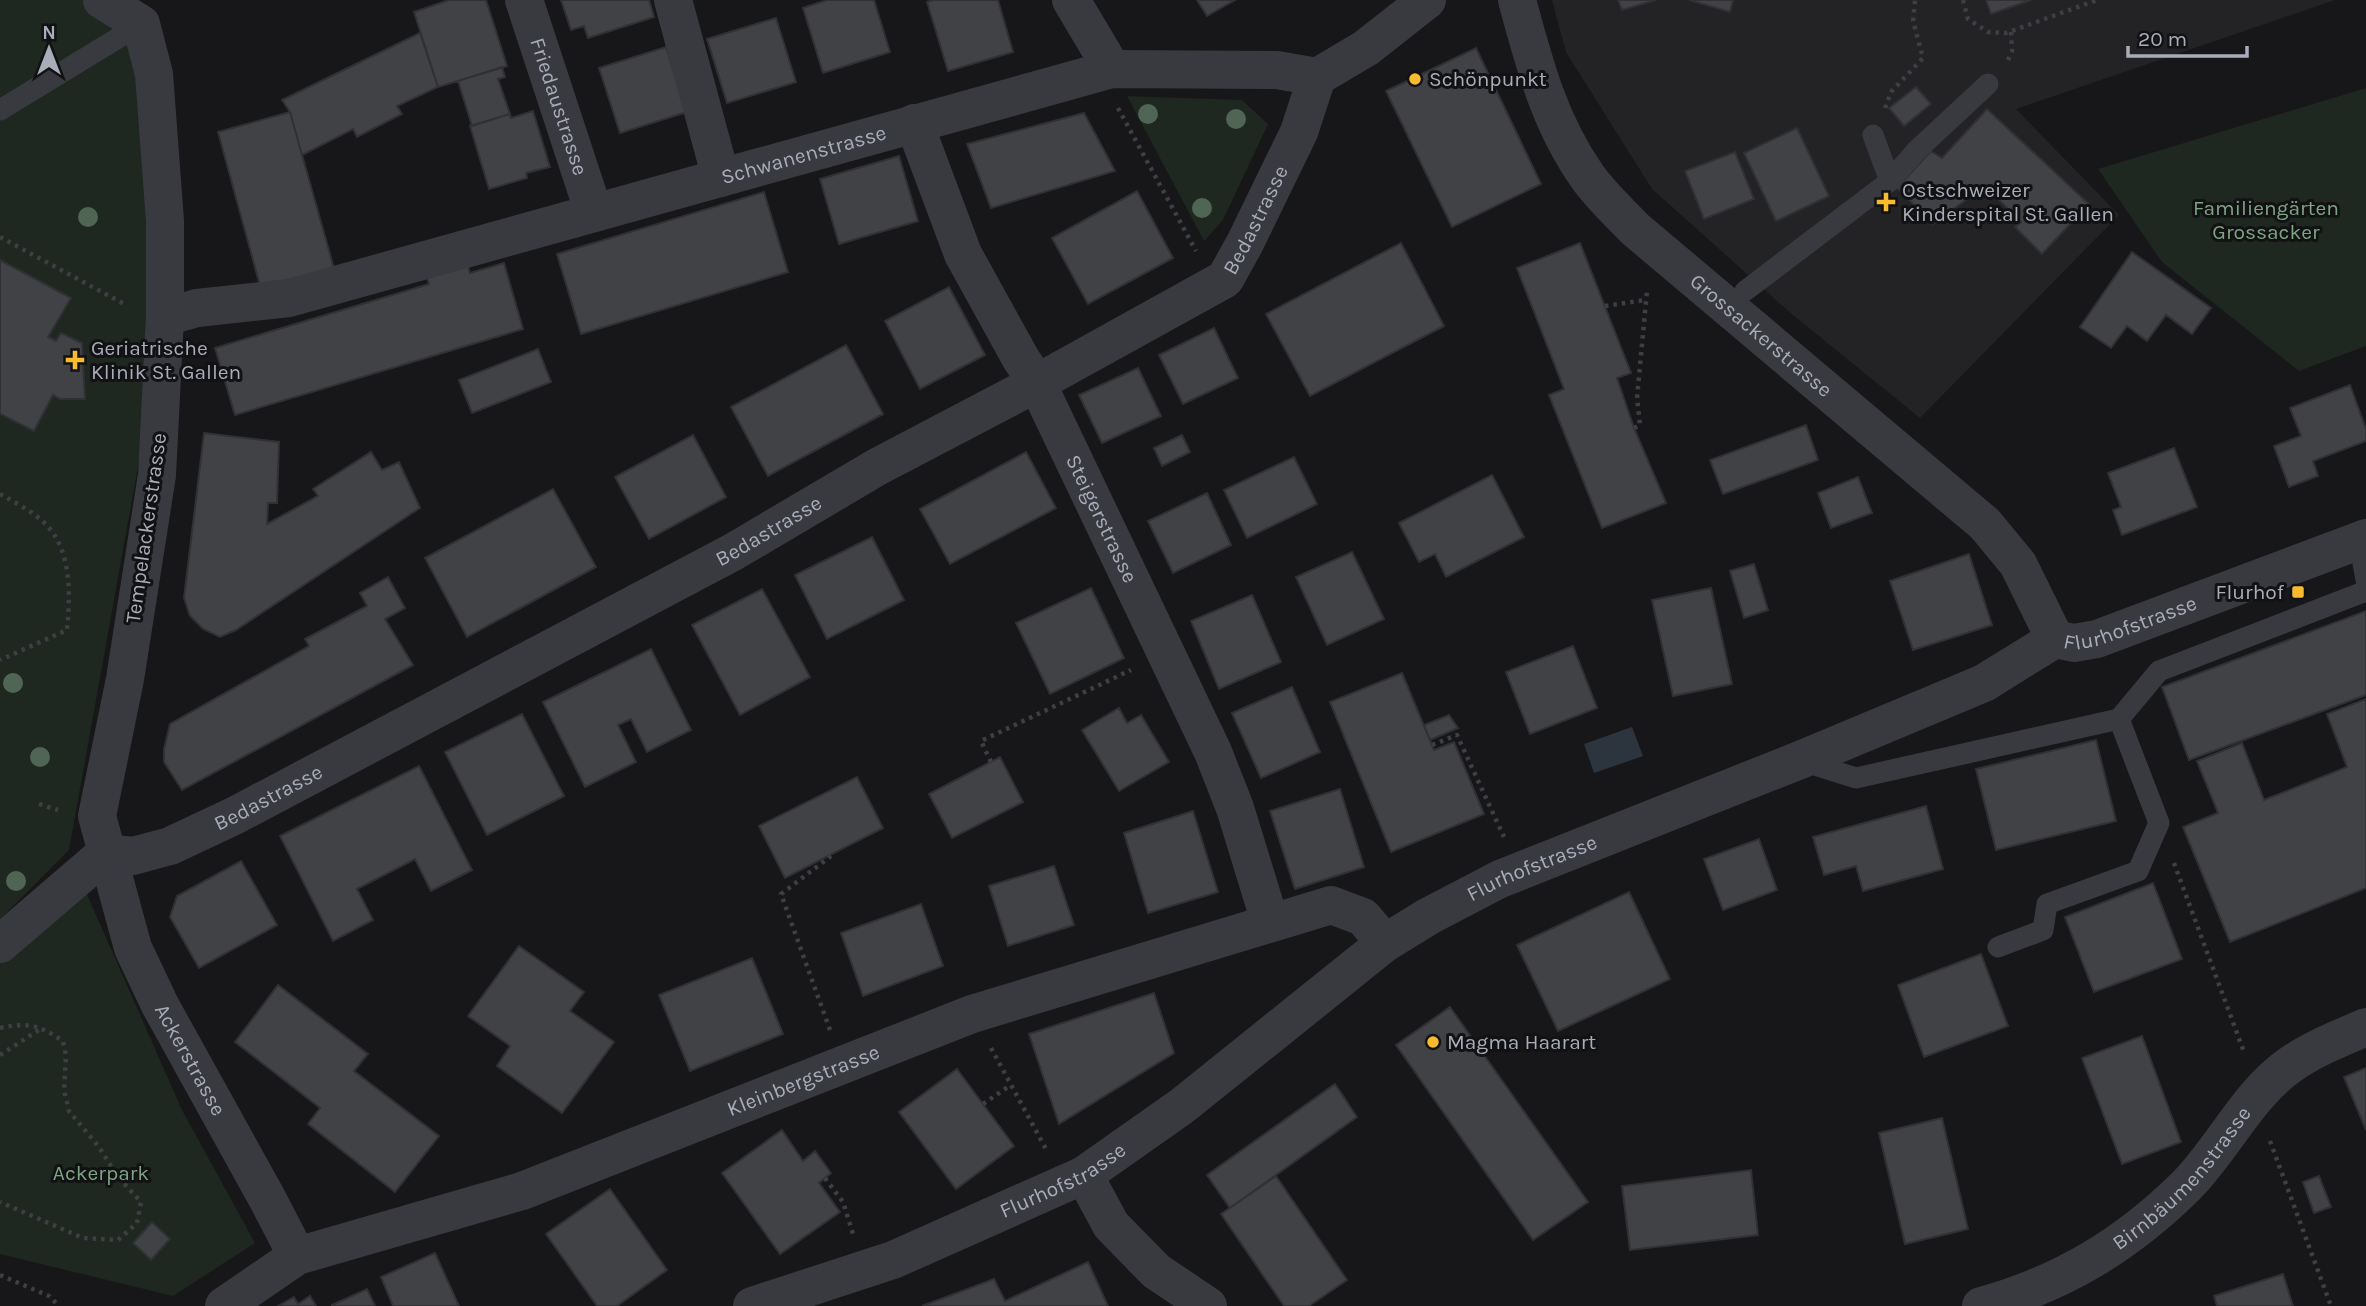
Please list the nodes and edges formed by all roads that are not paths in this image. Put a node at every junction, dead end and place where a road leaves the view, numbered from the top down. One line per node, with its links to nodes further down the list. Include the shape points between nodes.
1 (102, 0): 7 (street)
2 (524, 0): 16 (street, Friedaustrasse)
3 (673, 0): 14 (street)
4 (1072, 0): 8 (street)
5 (1427, 0): 9 (street, via 1366,48)
6 (1517, 0): 23 (street, Grossackerstrasse, via 1554,121 1588,177 1634,229 1985,524 2018,564)
7 (143, 12): 11 (lane); 18 (street, Tempelackerstrasse, via 158,116)
8 (1112, 69): 9 (street, Schwanenstrasse, via 1277,70); 12 (street, Schwanenstrasse)
9 (1317, 77): 19 (street, Bedastrasse, via 1299,132 1225,279)
10 (1988, 84): 15 (lane)
11 (0, 110)
12 (914, 123): 14 (street, Schwanenstrasse); 19 (street, Steigerstrasse, via 963,254)
13 (1873, 135): 15 (lane)
14 (721, 178): 16 (street, Schwanenstrasse)
15 (1890, 181): 17 (lane)
16 (594, 213): 18 (street, Schwanenstrasse, via 289,298 197,308)
17 (1745, 291)
18 (165, 317): 26 (street, Tempelackerstrasse, via 157,475 125,679 97,816)
19 (1037, 383): 26 (street, Bedastrasse, via 877,467 733,552 234,816 170,846 133,856); 27 (street, Steigerstrasse, via 1213,752 1236,808)
20 (2362, 540): 21 (lane); 23 (street, Flurhofstrasse, via 2097,639)
21 (2366, 580)
22 (2366, 591): 24 (lane, via 2159,671)
23 (2055, 639): 25 (street, Flurhofstrasse, via 1984,683)
24 (2119, 719): 25 (lane, via 1856,778); 30 (lane, via 2159,823 2138,871 2047,904 2043,930)
25 (1800, 760): 28 (street, Flurhofstrasse, via 1514,872)
26 (106, 853): 29 (street); 33 (street, Ackerstrasse, via 133,948 160,1005)
27 (1270, 922): 28 (street, Kleinbergstrasse, via 1331,905 1363,918); 33 (street, Kleinbergstrasse, via 972,1014 523,1191)
28 (1385, 943): 32 (street, Flurhofstrasse, via 1182,1106)
29 (0, 944)
30 (1998, 947)
31 (2366, 1027): 37 (street, Birnbäumenstrasse, via 2288,1066 2187,1185 2127,1238 2064,1276)
32 (1068, 1166): 34 (street, via 1111,1225 1156,1271); 36 (street, Flurhofstrasse, via 892,1260)
33 (297, 1256): 35 (street, Kleinbergstrasse)
34 (1205, 1305)
35 (224, 1306)
36 (752, 1306)
37 (1981, 1306)

